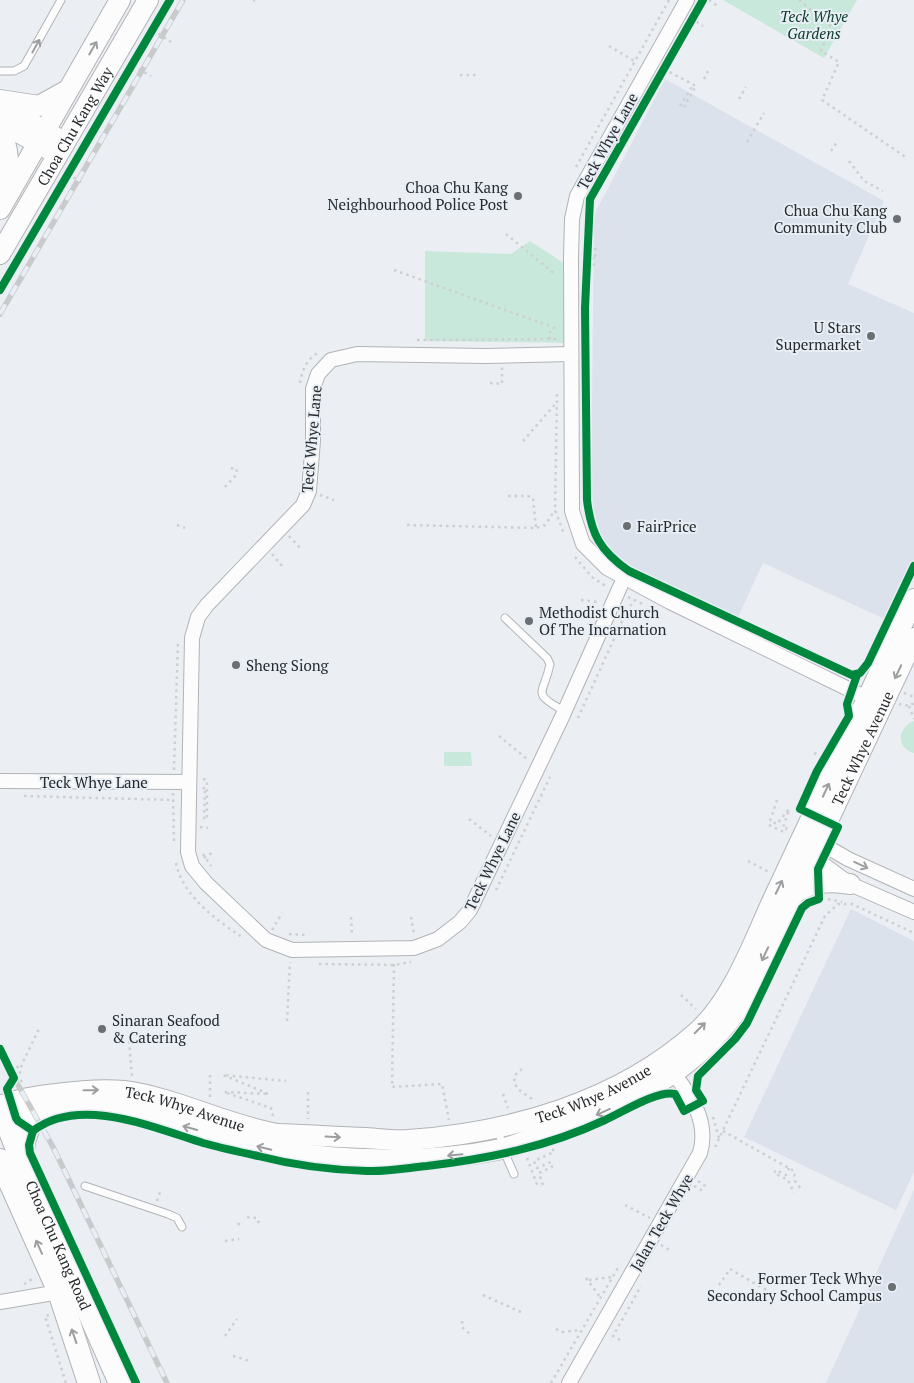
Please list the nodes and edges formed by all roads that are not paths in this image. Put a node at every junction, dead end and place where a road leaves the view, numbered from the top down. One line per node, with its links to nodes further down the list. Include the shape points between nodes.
1 (61, 0): 5 (lane, one-way to 1, via 14,71 24,66)
2 (120, 0): 6 (main road, Choa Chu Kang Way, one-way to 2)
3 (148, 0): 12 (main road, Choa Chu Kang Way)
4 (696, 8): 15 (street, Teck Whye Lane, via 577,196 572,219)
5 (0, 71)
6 (68, 90): 7 (main road, via 38,106); 11 (main road, Choa Chu Kang Way)
7 (0, 100)
8 (0, 105): 11 (main road)
9 (0, 122): 11 (main road)
10 (0, 132): 13 (main road, via 4,138 8,168)
11 (41, 137): 12 (main road); 13 (main road, Choa Chu Kang Way)
12 (66, 154): 14 (main road, Choa Chu Kang Way)
13 (3, 203)
14 (0, 254)
15 (571, 354): 16 (street, Teck Whye Lane, via 572,511 583,544 596,559); 23 (street, Teck Whye Lane, via 356,354 331,360 318,374 313,389 314,440 309,491 303,505 198,617 191,649)
16 (624, 578): 20 (street, Teck Whye Lane); 21 (street, Teck Whye Lane, via 610,592)
17 (914, 599): 20 (main road, Teck Whye Avenue)
18 (505, 618): 21 (lane, via 547,658 550,664 542,696)
19 (914, 638): 20 (main road, Teck Whye Avenue, one-way to 20)
20 (886, 705): 24 (main road, Teck Whye Avenue)
21 (564, 711): 23 (street, Teck Whye Lane, via 470,910 438,939 416,948 292,950 266,940 197,875 188,852)
22 (0, 781): 23 (street, Teck Whye Lane, via 173,782)
23 (195, 785)
24 (801, 837): 25 (street, via 831,871); 26 (street, one-way to 26); 27 (main road, Teck Whye Avenue); 29 (main road, Teck Whye Avenue, one-way to 24, via 728,994)
25 (850, 884): 27 (main road, via 819,890 806,886); 28 (street)
26 (914, 889)
27 (793, 894): 29 (main road, Teck Whye Avenue, one-way to 29, via 730,1022)
28 (914, 912)
29 (669, 1067): 32 (main road, Teck Whye Avenue, via 593,1097); 33 (main road, Teck Whye Avenue, one-way to 33, via 599,1114); 43 (street, Jalan Teck Whye, via 703,1124 700,1153)
30 (4, 1112): 31 (main road, Teck Whye Avenue); 32 (main road, Teck Whye Avenue, one-way to 32, via 88,1090 124,1092 157,1099 247,1128 278,1134 406,1141); 35 (main road, Choa Chu Kang Road)
31 (34, 1112): 33 (main road, Teck Whye Avenue, one-way to 31, via 404,1160 326,1156 266,1149 122,1108 66,1106); 35 (main road, via 24,1141)
32 (498, 1128): 33 (lane)
33 (503, 1149): 36 (lane)
34 (0, 1160): 39 (main road, Choa Chu Kang Road, one-way to 34)
35 (22, 1162): 42 (main road, Choa Chu Kang Road)
36 (514, 1174)
37 (85, 1186): 38 (lane, via 168,1214 177,1218)
38 (182, 1227)
39 (59, 1292): 40 (street); 41 (main road, Choa Chu Kang Road, one-way to 39)
40 (0, 1302)
41 (90, 1383)
42 (120, 1383)
43 (569, 1383)

